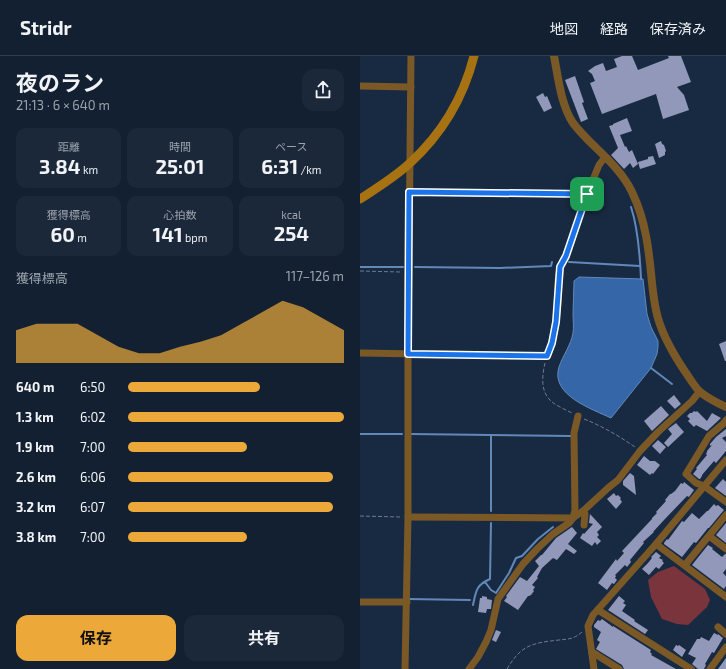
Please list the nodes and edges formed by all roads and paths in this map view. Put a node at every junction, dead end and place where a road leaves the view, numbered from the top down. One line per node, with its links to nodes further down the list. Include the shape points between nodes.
1 (411, 56): 5 (street)
2 (474, 56): 7 (main road, via 463,90 449,118 435,138)
3 (554, 56): 6 (street, via 561,91 573,123)
4 (360, 86): 5 (street)
5 (411, 86): 7 (street)
6 (605, 157): 9 (street); 15 (street, via 624,178 640,210 659,322 679,363)
7 (410, 164): 8 (street); 10 (main road)
8 (409, 192): 9 (street); 12 (street)
9 (587, 194): 14 (street, via 560,267 556,322 547,356)
10 (360, 199)
11 (360, 271): 12 (path)
12 (409, 272): 14 (street)
13 (360, 353): 14 (street)
14 (408, 354): 25 (street)
15 (700, 391): 16 (street); 22 (street, via 640,451 618,480)
16 (726, 407)
17 (578, 416): 26 (street, via 574,433)
18 (726, 420): 20 (street, via 709,436 686,474)
19 (726, 460): 20 (street)
20 (704, 486): 21 (street); 29 (street)
21 (726, 502)
22 (583, 511): 26 (street); 27 (street)
23 (726, 515): 28 (street)
24 (360, 516): 25 (path)
25 (408, 517): 26 (street); 34 (street)
26 (573, 518): 42 (street, via 537,549 506,587 498,599 486,642)
27 (584, 525)
28 (709, 536): 30 (street); 31 (street)
29 (656, 544): 31 (street); 35 (street)
30 (726, 549)
31 (685, 565): 32 (street)
32 (726, 597)
33 (360, 602): 34 (street)
34 (407, 602): 41 (street)
35 (598, 610): 36 (street); 46 (street)
36 (588, 626): 40 (street); 43 (path, via 572,639 536,643 524,648)
37 (718, 627): 38 (street)
38 (726, 634)
39 (726, 647): 47 (street)
40 (592, 652): 44 (street); 45 (street)
41 (405, 669)
42 (469, 669)
43 (507, 669)
44 (594, 669)
45 (619, 669)
46 (691, 669)
47 (710, 669)

